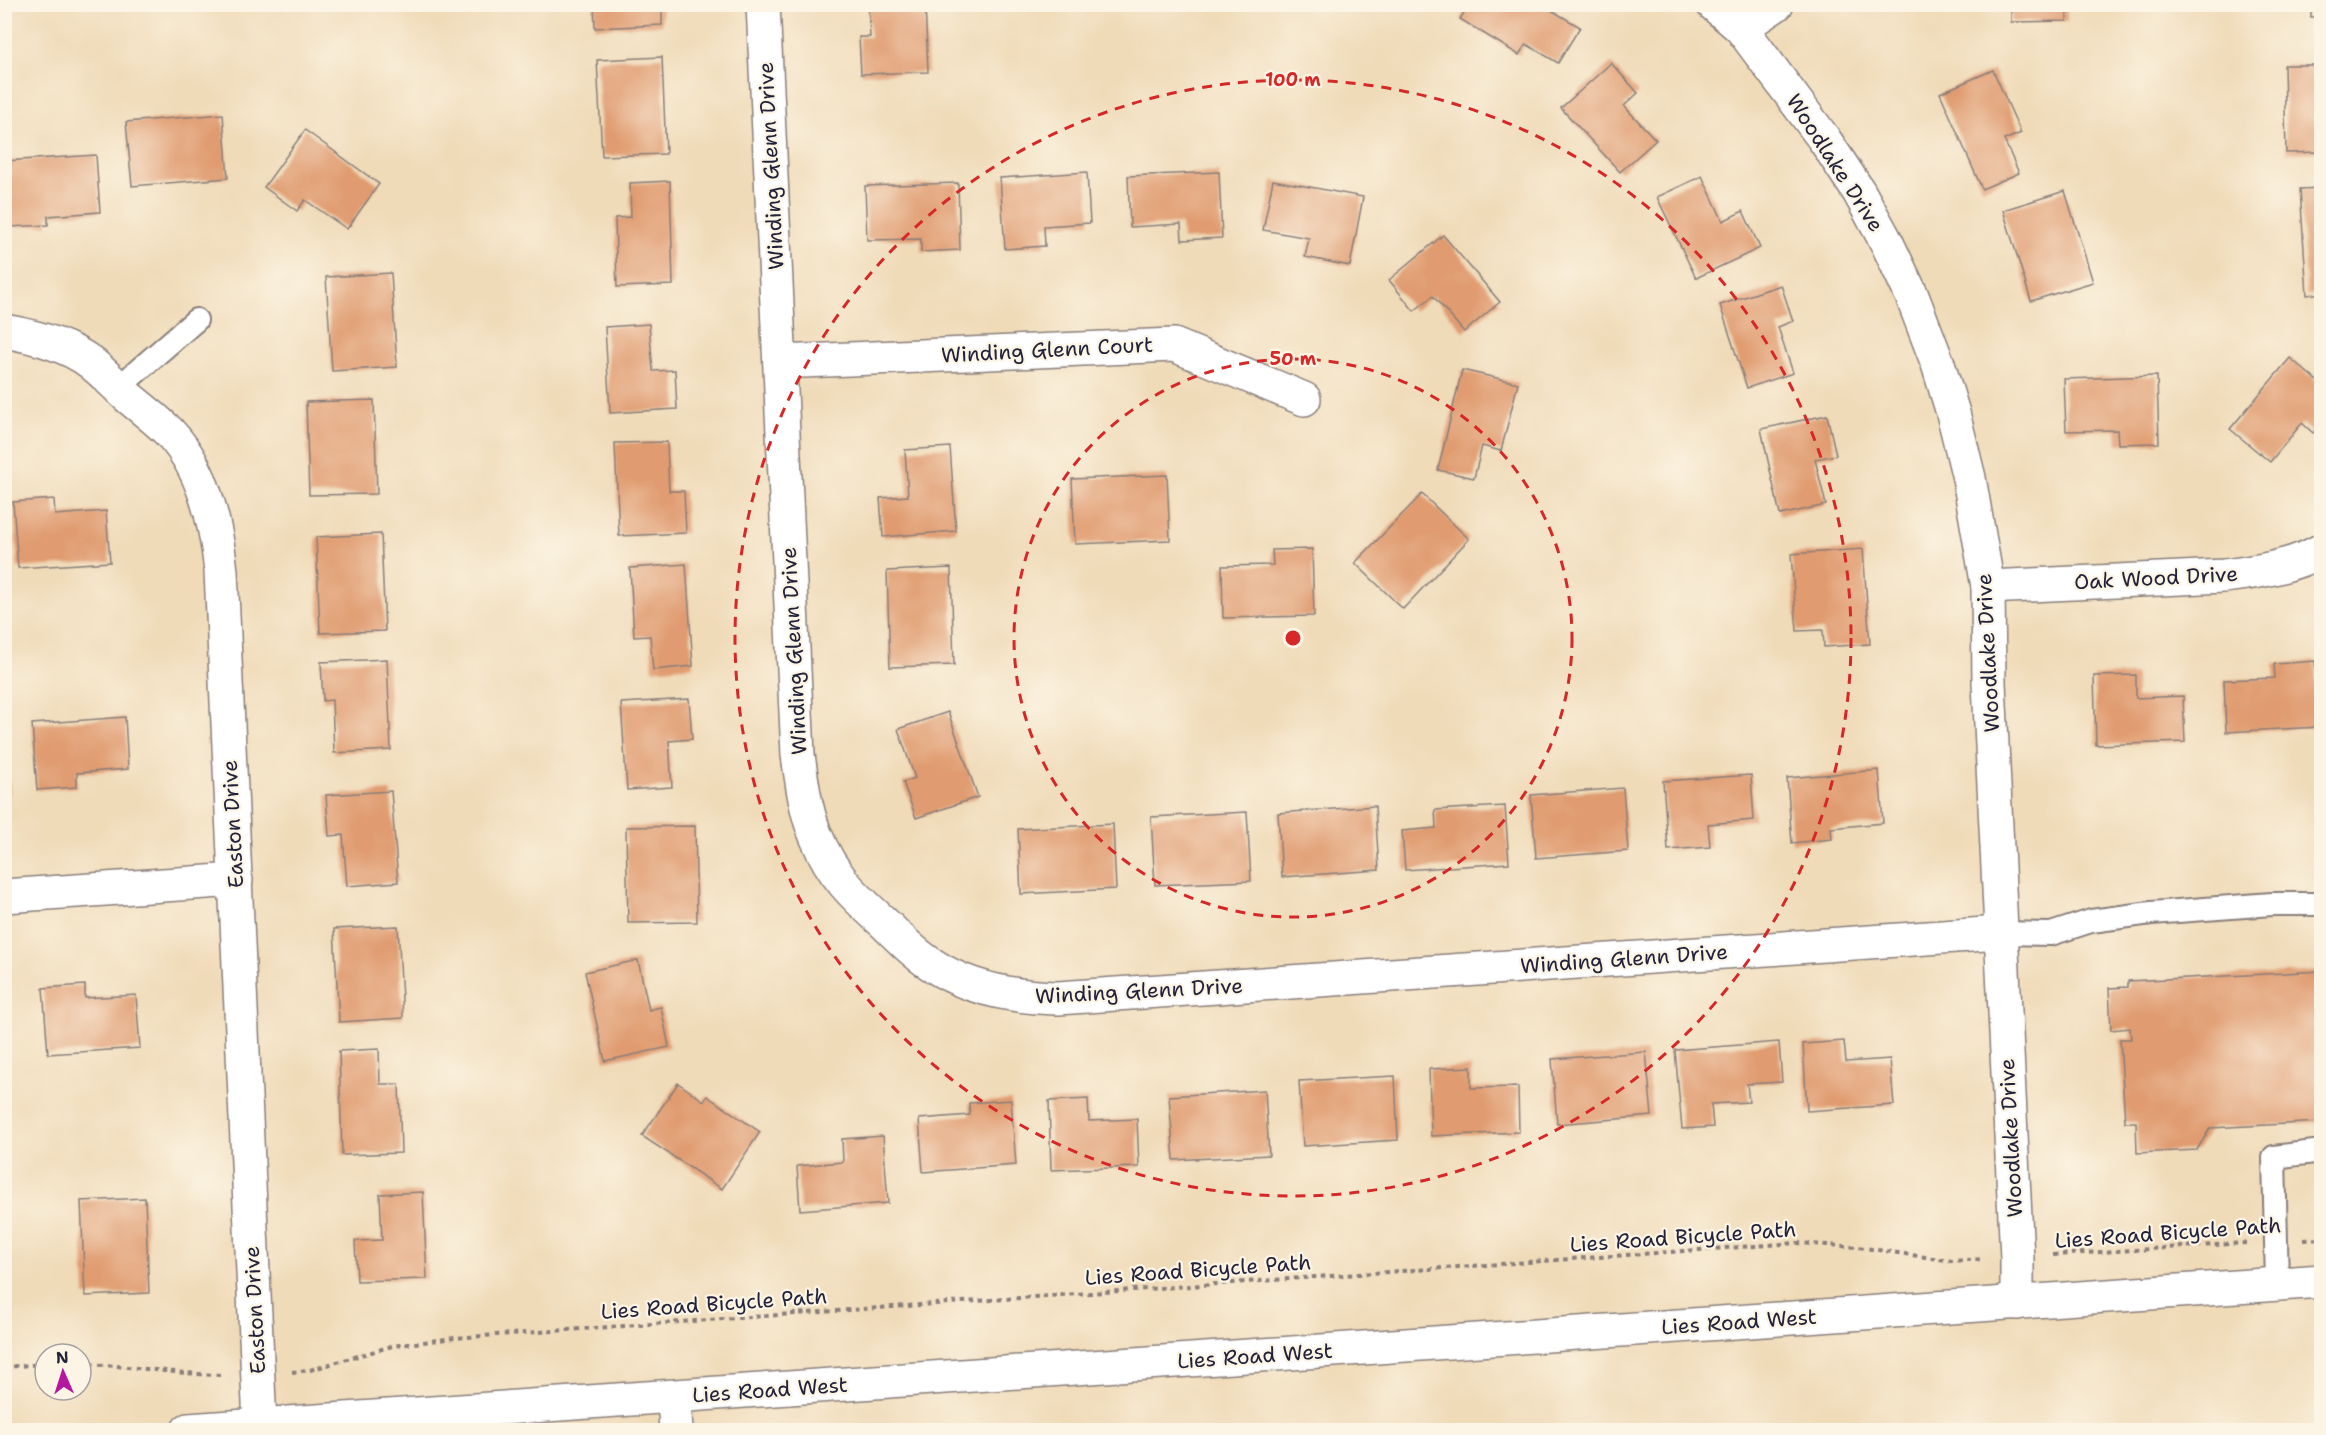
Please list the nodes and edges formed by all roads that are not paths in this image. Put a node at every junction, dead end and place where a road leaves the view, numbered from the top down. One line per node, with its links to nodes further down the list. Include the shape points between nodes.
1 (764, 4): 7 (street, Winding Glenn Drive)
2 (1713, 4): 4 (street, Woodlake Drive)
3 (1777, 4): 4 (street)
4 (1741, 28): 11 (street, Woodlake Drive, via 1859,192 1912,296 1953,413)
5 (196, 320): 8 (lane)
6 (4, 331): 8 (street, Easton Drive, via 58,345 89,361)
7 (780, 362): 9 (street, Winding Glenn Court, via 1174,345); 15 (street, Winding Glenn Drive, via 798,755 805,803 816,836 849,892 930,964 961,980 1025,997 1058,998)
8 (118, 388): 12 (street, Easton Drive, via 170,433 186,455 211,510 221,571)
9 (1304, 399)
10 (2322, 550): 11 (street, Oak Wood Drive, via 2292,563 2224,576)
11 (1988, 587): 15 (street, Woodlake Drive)
12 (236, 880): 13 (street); 21 (street, Easton Drive)
13 (4, 896)
14 (2322, 904): 15 (lane, via 2151,913 2091,921 2051,934)
15 (2000, 933): 19 (street, Woodlake Drive)
16 (2322, 1151): 18 (lane, via 2274,1157)
17 (2322, 1281): 18 (street, Lies Road West)
18 (2277, 1284): 19 (street, Lies Road West)
19 (2017, 1303): 20 (street, Lies Road West)
20 (674, 1397): 21 (street, Lies Road West); 23 (street)
21 (261, 1425): 22 (street, Lies Road West)
22 (188, 1431)
23 (676, 1431)

